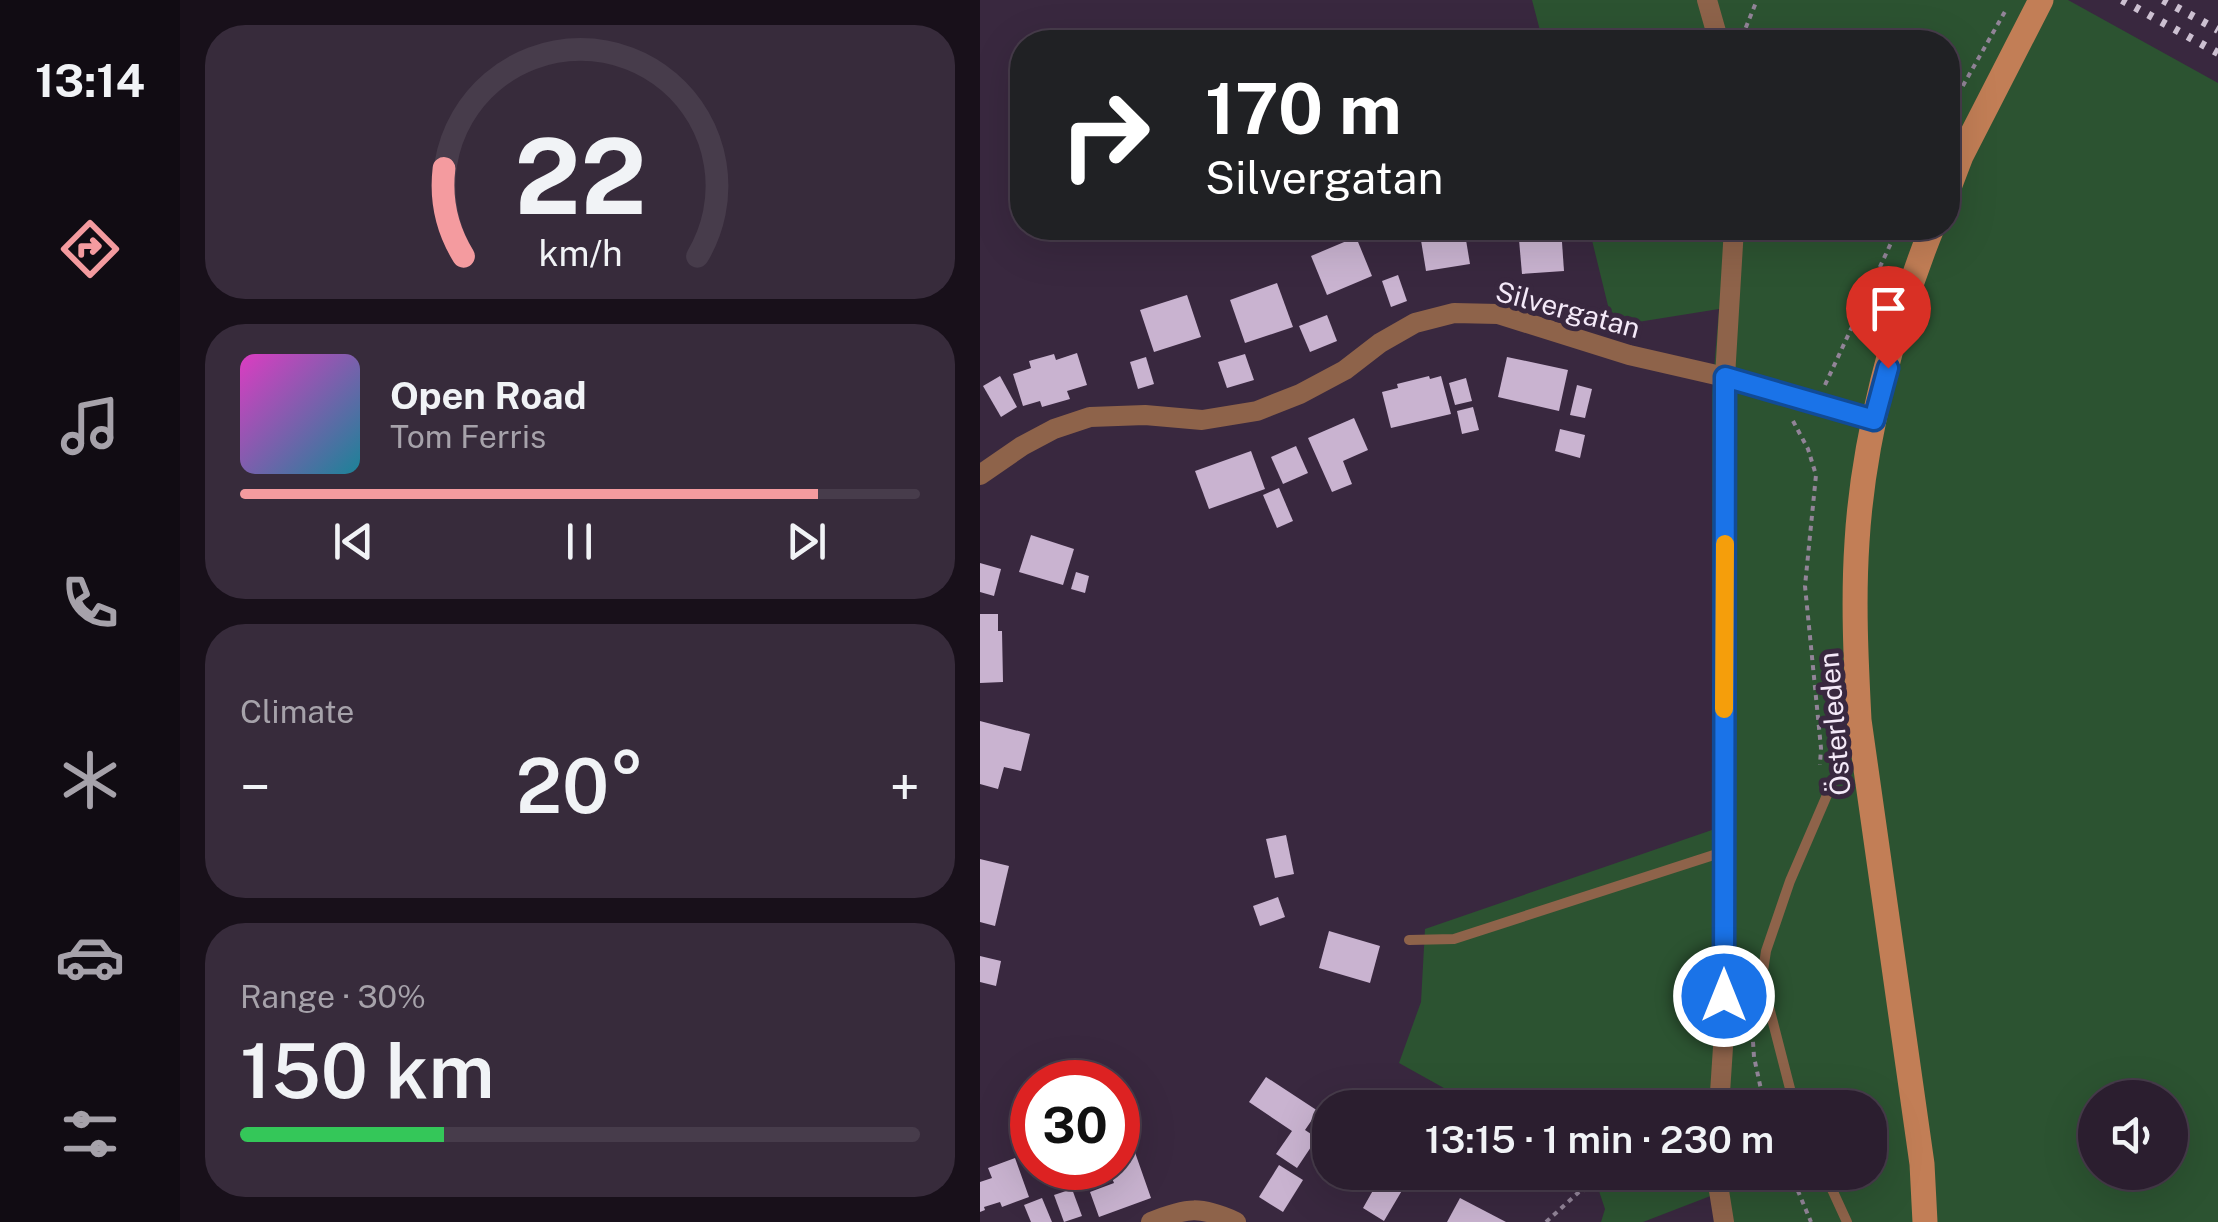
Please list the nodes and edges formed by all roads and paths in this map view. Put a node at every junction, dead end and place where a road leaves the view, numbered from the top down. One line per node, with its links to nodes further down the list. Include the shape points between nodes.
1 (1707, 0): 5 (street)
2 (1757, 0): 6 (path)
3 (2012, 0): 7 (path)
4 (2042, 0): 8 (street)
5 (1716, 30)
6 (1745, 30)
7 (1960, 91)
8 (1960, 159)
9 (1733, 240): 12 (street)
10 (1893, 240): 14 (path)
11 (1928, 240): 15 (street, Österleden)
12 (1725, 377): 13 (street, Silvergatan); 16 (street, Silvergatan, via 1498,314 1454,313 1415,323 1345,370 1257,410 1202,420 1090,417 1054,429); 19 (street)
13 (1794, 397): 14 (street, Silvergatan); 18 (path, via 1794,424 1816,475 1805,586)
14 (1820, 404): 15 (street, Silvergatan)
15 (1874, 420): 17 (street, Österleden, via 1857,540)
16 (980, 475)
17 (1859, 720): 24 (lane, via 1766,951 1769,1007); 35 (street, Österleden)
18 (1818, 776)
19 (1724, 852): 20 (lane, via 1454,938); 22 (street)
20 (1409, 940)
21 (1750, 1000): 23 (path)
22 (1720, 1090)
23 (1761, 1090)
24 (1790, 1090)
25 (1585, 1190): 31 (path)
26 (1719, 1190): 32 (street)
27 (1798, 1190): 33 (path)
28 (1832, 1190): 34 (lane)
29 (1151, 1222): 30 (street, via 1191,1208)
30 (1236, 1222)
31 (1546, 1222)
32 (1724, 1222)
33 (1811, 1222)
34 (1847, 1222)
35 (1925, 1222)

